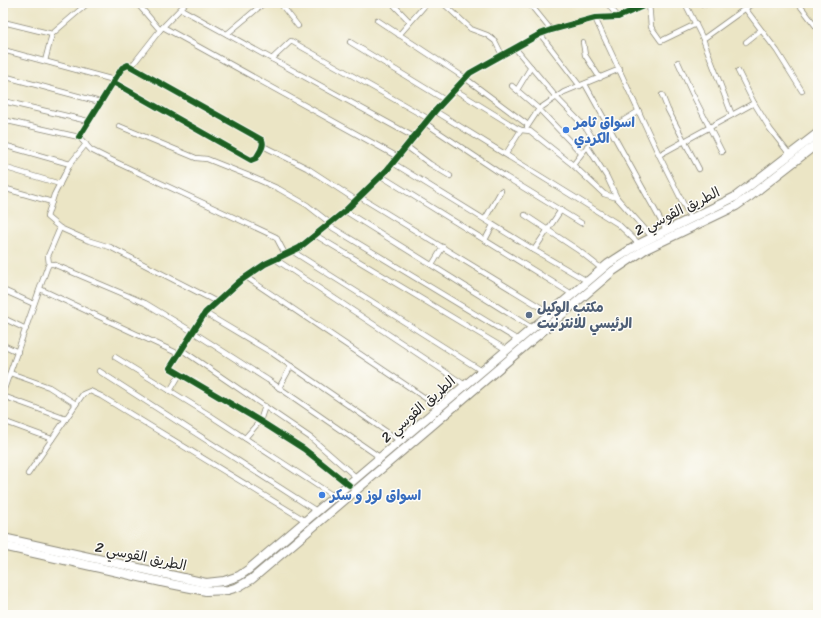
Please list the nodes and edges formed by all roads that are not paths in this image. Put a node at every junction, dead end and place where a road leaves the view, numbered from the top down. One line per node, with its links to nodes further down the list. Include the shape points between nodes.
1 (88, 3): 29 (street)
2 (137, 3): 25 (street)
3 (186, 3): 16 (street)
4 (264, 3): 30 (street)
5 (280, 3): 24 (street)
6 (392, 3): 22 (street)
7 (427, 3): 22 (street)
8 (443, 3): 39 (street, via 471,29 495,41)
9 (529, 3): 27 (street)
10 (607, 3): 18 (street)
11 (650, 3): 18 (street); 23 (street, via 651,27 661,41)
12 (685, 3): 23 (street)
13 (741, 3): 17 (street)
14 (752, 3): 17 (street)
15 (798, 3): 26 (street)
16 (181, 9): 25 (street); 30 (street)
17 (746, 9): 28 (street); 33 (street)
18 (618, 17): 19 (street)
19 (595, 18): 27 (street); 45 (street)
20 (377, 20): 32 (street)
21 (3, 22): 29 (street)
22 (410, 22): 32 (street)
23 (696, 24): 33 (street)
24 (298, 26)
25 (161, 28): 43 (street); 92 (street)
26 (818, 28)
27 (551, 30): 31 (street)
28 (761, 30): 36 (street); 56 (street)
29 (52, 34): 41 (street)
30 (227, 34): 40 (street)
31 (540, 34): 37 (street); 53 (street)
32 (399, 35): 48 (street)
33 (703, 39): 66 (street)
34 (350, 42): 59 (street)
35 (583, 42): 49 (street, via 585,55)
36 (746, 42)
37 (515, 48): 39 (street); 44 (street)
38 (3, 50): 41 (street)
39 (502, 55): 48 (street, via 470,73)
40 (272, 59): 67 (street, via 291,41); 78 (street)
41 (45, 61): 50 (street)
42 (678, 62): 73 (street)
43 (131, 67): 50 (street, via 128,65 122,68); 84 (street, via 262,140)
44 (531, 67): 55 (street); 58 (street)
45 (620, 69): 49 (street); 65 (street)
46 (738, 71): 62 (street)
47 (3, 76): 61 (street)
48 (466, 78): 54 (street); 71 (street)
49 (600, 78): 51 (street)
50 (113, 81): 61 (street); 84 (street, via 251,160 256,158)
51 (585, 84): 53 (street); 74 (street)
52 (512, 86): 55 (street)
53 (580, 86): 58 (street)
54 (455, 90): 59 (street); 75 (street, via 485,110)
55 (517, 90): 63 (street)
56 (802, 91)
57 (662, 95): 80 (street)
58 (556, 97): 63 (street); 79 (street, via 587,129)
59 (445, 100): 64 (street)
60 (3, 101): 69 (street)
61 (100, 102): 69 (street)
62 (754, 103): 66 (street); 91 (street)
63 (539, 109): 71 (street); 88 (street)
64 (435, 111): 67 (street); 89 (street)
65 (639, 111): 74 (street); 90 (street)
66 (732, 115): 73 (street)
67 (429, 119): 70 (street)
68 (3, 120): 77 (street)
69 (88, 121): 77 (street)
70 (425, 124): 78 (street); 106 (street)
71 (528, 125): 75 (street)
72 (119, 126): 112 (street, via 196,158 207,159 252,177 307,205)
73 (709, 127): 80 (street); 87 (street)
74 (610, 129): 79 (street); 116 (street)
75 (523, 130): 89 (street); 95 (street, via 530,131)
76 (818, 133): 91 (highway, الطريق القوسي 2)
77 (79, 137): 82 (street)
78 (414, 137): 85 (street)
79 (593, 140): 86 (street)
80 (684, 141): 90 (street); 97 (street)
81 (818, 143): 160 (highway, الطريق القوسي 2, via 736,206 644,250 617,267)
82 (86, 144): 94 (street); 124 (street, via 91,150 107,158 276,237)
83 (3, 145): 94 (street)
84 (263, 146): 104 (street, via 307,168)
85 (406, 146): 92 (street); 99 (street)
86 (588, 146): 88 (street); 103 (street)
87 (722, 152)
88 (581, 153): 95 (street)
89 (506, 154): 120 (street, via 618,224)
90 (659, 154): 109 (street)
91 (790, 155): 109 (highway, الطريق القوسي 2, via 735,197)
92 (398, 157): 93 (street)
93 (393, 163): 98 (street); 110 (street)
94 (70, 164): 100 (street)
95 (573, 165): 103 (street, via 604,194)
96 (3, 167): 100 (street)
97 (699, 169)
98 (381, 176): 104 (street); 119 (street)
99 (450, 176)
100 (60, 184): 105 (street)
101 (3, 188): 105 (street)
102 (501, 191): 110 (street)
103 (617, 198): 118 (street)
104 (358, 199): 107 (street); 121 (street)
105 (52, 202): 114 (street, via 47,217)
106 (561, 210): 111 (street); 115 (street)
107 (345, 211): 112 (street); 127 (street)
108 (525, 215): 115 (street)
109 (691, 219): 116 (highway, الطريق القوسي 2)
110 (485, 220): 113 (street)
111 (581, 223)
112 (329, 224): 117 (street); 142 (street)
113 (493, 225): 119 (street); 122 (street)
114 (60, 228): 126 (street, via 48,256); 134 (street, via 110,247)
115 (547, 230): 122 (street); 128 (street)
116 (666, 230): 118 (highway, الطريق القوسي 2)
117 (315, 235): 123 (street); 144 (street)
118 (652, 237): 120 (highway, الطريق القوسي 2)
119 (485, 240): 133 (street)
120 (640, 244): 128 (highway, الطريق القوسي 2)
121 (443, 247): 127 (street); 137 (street)
122 (534, 250): 130 (street)
123 (292, 251): 124 (street); 150 (street)
124 (285, 254): 125 (street)
125 (275, 259): 129 (street); 154 (street)
126 (49, 264): 131 (street); 141 (street, via 145,303)
127 (432, 265): 139 (street)
128 (602, 269): 130 (highway, الطريق القوسي 2)
129 (246, 277): 134 (street); 162 (street)
130 (587, 281): 133 (highway, الطريق القوسي 2)
131 (40, 289): 135 (street); 146 (street)
132 (3, 290): 135 (street)
133 (572, 294): 137 (highway, الطريق القوسي 2)
134 (217, 302): 136 (street)
135 (34, 304): 140 (street)
136 (205, 313): 141 (street); 148 (street)
137 (550, 313): 139 (highway, الطريق القوسي 2)
138 (3, 318): 140 (street)
139 (532, 328): 142 (highway, الطريق القوسي 2)
140 (26, 329): 145 (street)
141 (193, 332): 146 (street); 155 (street)
142 (518, 340): 144 (highway, الطريق القوسي 2)
143 (3, 345): 145 (street)
144 (507, 350): 150 (highway, الطريق القوسي 2)
145 (18, 352): 152 (street)
146 (180, 352): 153 (street, via 170,368); 161 (street)
147 (115, 357): 156 (street)
148 (291, 366): 155 (street); 168 (street)
149 (99, 371): 174 (street)
150 (482, 371): 154 (highway, الطريق القوسي 2)
151 (3, 373): 152 (street)
152 (10, 374): 157 (street); 159 (street, via 49,387)
153 (180, 374): 156 (street); 164 (street)
154 (466, 386): 160 (highway, الطريق القوسي 2)
155 (279, 388): 169 (street)
156 (170, 391): 166 (street)
157 (3, 392)
158 (3, 396): 163 (street)
159 (76, 404): 163 (street); 175 (street, via 83,394 90,391 96,393)
160 (449, 405): 162 (highway, الطريق القوسي 2)
161 (265, 406): 164 (street); 171 (street, via 311,438)
162 (440, 411): 168 (highway, الطريق القوسي 2); 177 (highway, الطريق القوسي 2, via 252,579 228,590 206,591)
163 (66, 419): 167 (street)
164 (260, 421): 166 (street); 172 (street, via 304,449)
165 (3, 422): 167 (street)
166 (245, 438): 173 (street)
167 (52, 440): 170 (street)
168 (400, 441): 169 (highway, الطريق القوسي 2)
169 (381, 458): 171 (highway, الطريق القوسي 2)
170 (28, 474)
171 (357, 478): 172 (highway, الطريق القوسي 2)
172 (349, 486): 173 (highway, الطريق القوسي 2)
173 (335, 497): 174 (highway, الطريق القوسي 2)
174 (318, 512): 175 (highway, الطريق القوسي 2)
175 (306, 522): 176 (highway, الطريق القوسي 2, via 239,576 206,583)
176 (3, 538)
177 (3, 546)

